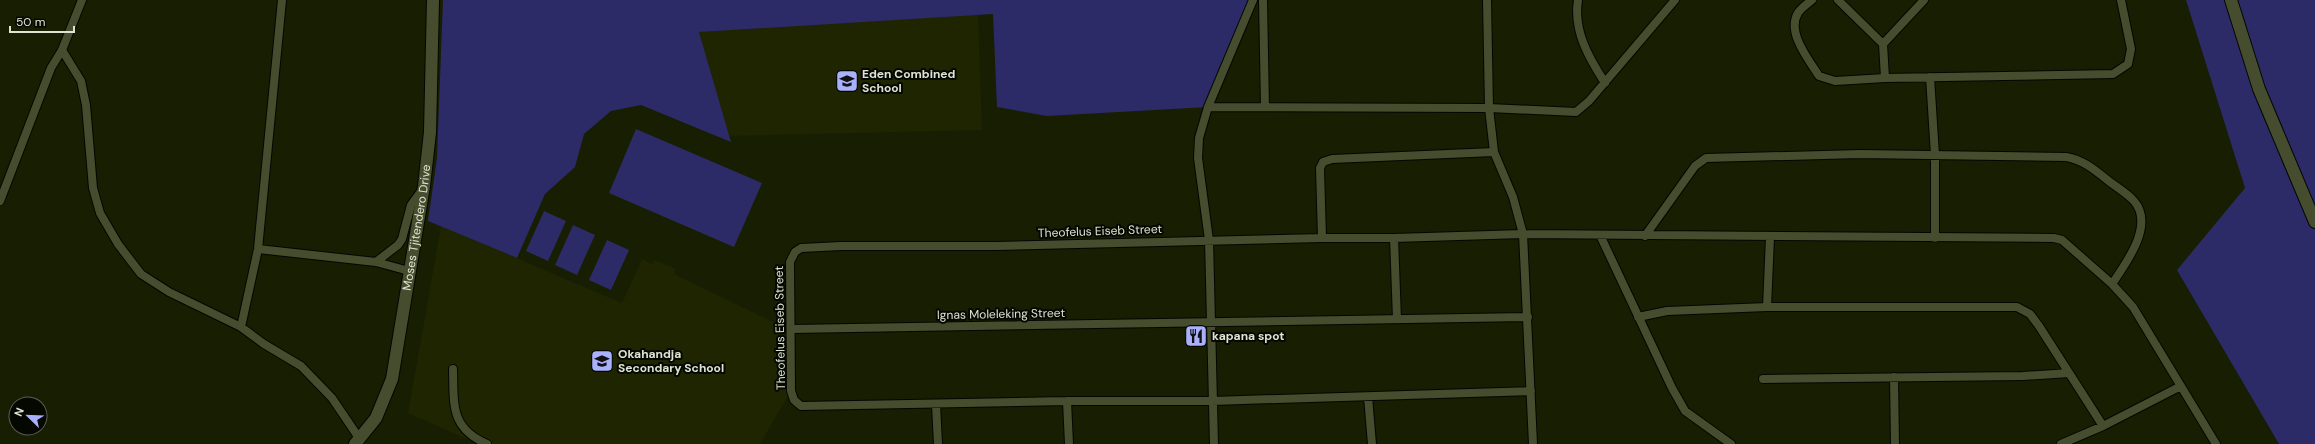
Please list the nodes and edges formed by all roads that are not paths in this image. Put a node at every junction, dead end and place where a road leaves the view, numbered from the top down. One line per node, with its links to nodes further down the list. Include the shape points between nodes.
1 (82, 0): 15 (street)
2 (282, 0): 35 (street)
3 (433, 0): 24 (street, Moses Tjitendero Drive, via 430,132)
4 (1253, 0): 19 (street)
5 (1263, 0): 20 (street)
6 (1487, 0): 21 (street)
7 (1578, 0): 18 (street, via 1579,26 1585,51)
8 (1675, 0): 18 (street)
9 (1812, 0): 17 (street, via 1798,13 1794,23 1795,32 1819,76 1835,81)
10 (1838, 0): 14 (street)
11 (1924, 0): 14 (street)
12 (2121, 0): 16 (street, via 2130,49 2128,64 2114,74)
13 (2231, 0): 26 (street, via 2259,89)
14 (1883, 44): 17 (street)
15 (62, 50): 25 (street, via 51,68); 44 (street, via 81,81 86,105 93,188 100,213 118,244 141,274 169,292)
16 (1930, 77): 17 (street); 23 (street)
17 (1885, 78)
18 (1604, 83): 21 (street, via 1576,112)
19 (1208, 107): 20 (street); 34 (street, via 1199,138 1198,158)
20 (1265, 107): 21 (street)
21 (1489, 108): 22 (street)
22 (1494, 152): 27 (street, via 1513,197); 31 (street, via 1332,159 1324,162 1320,168)
23 (1935, 155): 29 (street, via 1706,158 1695,166); 33 (street); 38 (street, via 2066,157 2085,163 2134,201 2140,212 2141,230)
24 (424, 186): 36 (street, via 411,205 402,239); 37 (street, Moses Tjitendero Drive)
25 (0, 201)
26 (2315, 222)
27 (1523, 234): 28 (street); 32 (street); 40 (street)
28 (1600, 235): 29 (street); 41 (street)
29 (1645, 236): 30 (street)
30 (1770, 237): 33 (street); 39 (street)
31 (1322, 238): 32 (street); 34 (street)
32 (1394, 238): 42 (street)
33 (1935, 238): 38 (street, via 2062,240)
34 (1209, 240): 43 (street); 45 (street, Theofelus Eiseb Street, via 801,248 790,262)
35 (258, 249): 36 (street); 44 (street)
36 (376, 262): 37 (street)
37 (410, 271): 57 (street, Moses Tjitendero Drive, via 392,379 376,418)
38 (2112, 284): 50 (street, via 2133,307)
39 (1767, 308): 41 (street, via 1667,311); 47 (street, via 2017,307 2030,314)
40 (1528, 317): 42 (street, Ignas Moleleking Street); 51 (street)
41 (1638, 317): 64 (street, via 1685,411)
42 (1397, 319): 43 (street, Ignas Moleleking Street)
43 (1210, 323): 45 (street, Ignas Moleleking Street); 54 (street)
44 (241, 327): 57 (street, via 301,366 332,398)
45 (792, 329): 55 (street, Theofelus Eiseb Street, via 791,390 794,400 802,406)
46 (453, 370): 58 (street, via 454,407 460,425 474,439)
47 (2069, 373): 48 (street); 56 (street)
48 (1894, 377): 49 (street); 65 (street)
49 (1763, 379)
50 (2181, 386): 56 (street); 67 (street)
51 (1531, 390): 52 (street, Theofelus Eiseb Street); 63 (street)
52 (1368, 397): 54 (street, Theofelus Eiseb Street); 62 (street)
53 (1067, 401): 54 (street, Theofelus Eiseb Street); 55 (street, Theofelus Eiseb Street); 60 (street)
54 (1212, 402): 61 (street)
55 (936, 404): 59 (street)
56 (2103, 426): 66 (street)
57 (357, 441)
58 (486, 444)
59 (938, 444)
60 (1069, 444)
61 (1214, 444)
62 (1372, 444)
63 (1533, 444)
64 (1731, 444)
65 (1895, 444)
66 (2061, 444)
67 (2216, 444)

